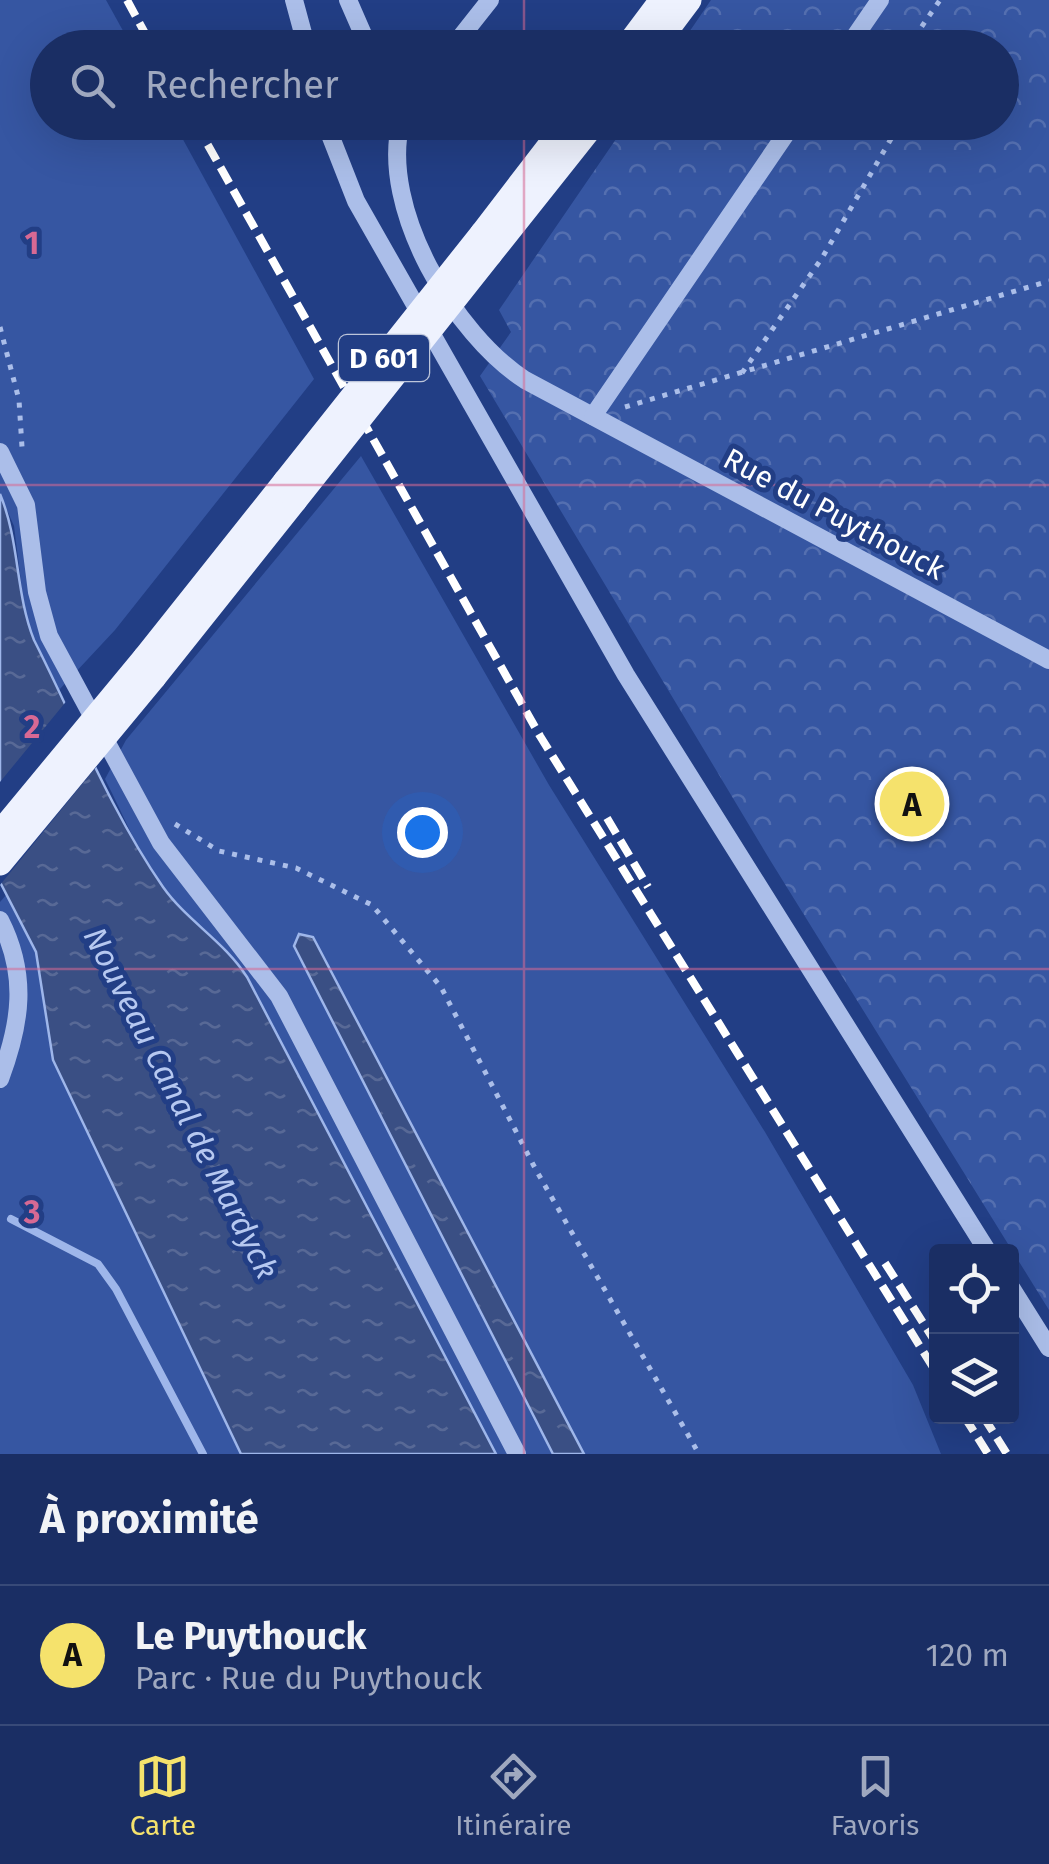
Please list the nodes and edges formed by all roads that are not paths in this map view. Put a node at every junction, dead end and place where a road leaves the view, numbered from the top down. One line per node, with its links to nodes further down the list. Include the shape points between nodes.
1 (294, 0): 7 (street)
2 (348, 0): 8 (street)
3 (490, 0): 9 (street)
4 (662, 0): 10 (main road)
5 (690, 0): 11 (main road)
6 (880, 0): 12 (street)
7 (302, 30)
8 (361, 30)
9 (466, 30)
10 (640, 30)
11 (667, 30)
12 (859, 30)
13 (332, 140): 27 (street, via 356,201 599,628)
14 (398, 140): 19 (street, Rue du Puythouck, via 395,163 405,212 465,323 510,370)
15 (556, 140): 18 (main road, D 601)
16 (578, 140): 18 (main road, D 601)
17 (782, 140): 19 (street)
18 (486, 244): 22 (main road, D 601, bridge)
19 (593, 416): 21 (street, Rue du Puythouck)
20 (0, 452): 30 (street, via 32,534 45,625 170,857 279,996)
21 (1049, 660)
22 (149, 667): 23 (main road, D 601, bridge); 24 (main road, D 601, bridge)
23 (0, 833)
24 (0, 863)
25 (0, 920): 26 (street, via 16,957 20,999)
26 (0, 1080)
27 (983, 1244)
28 (1019, 1300): 29 (street)
29 (1049, 1348)
30 (517, 1454)

